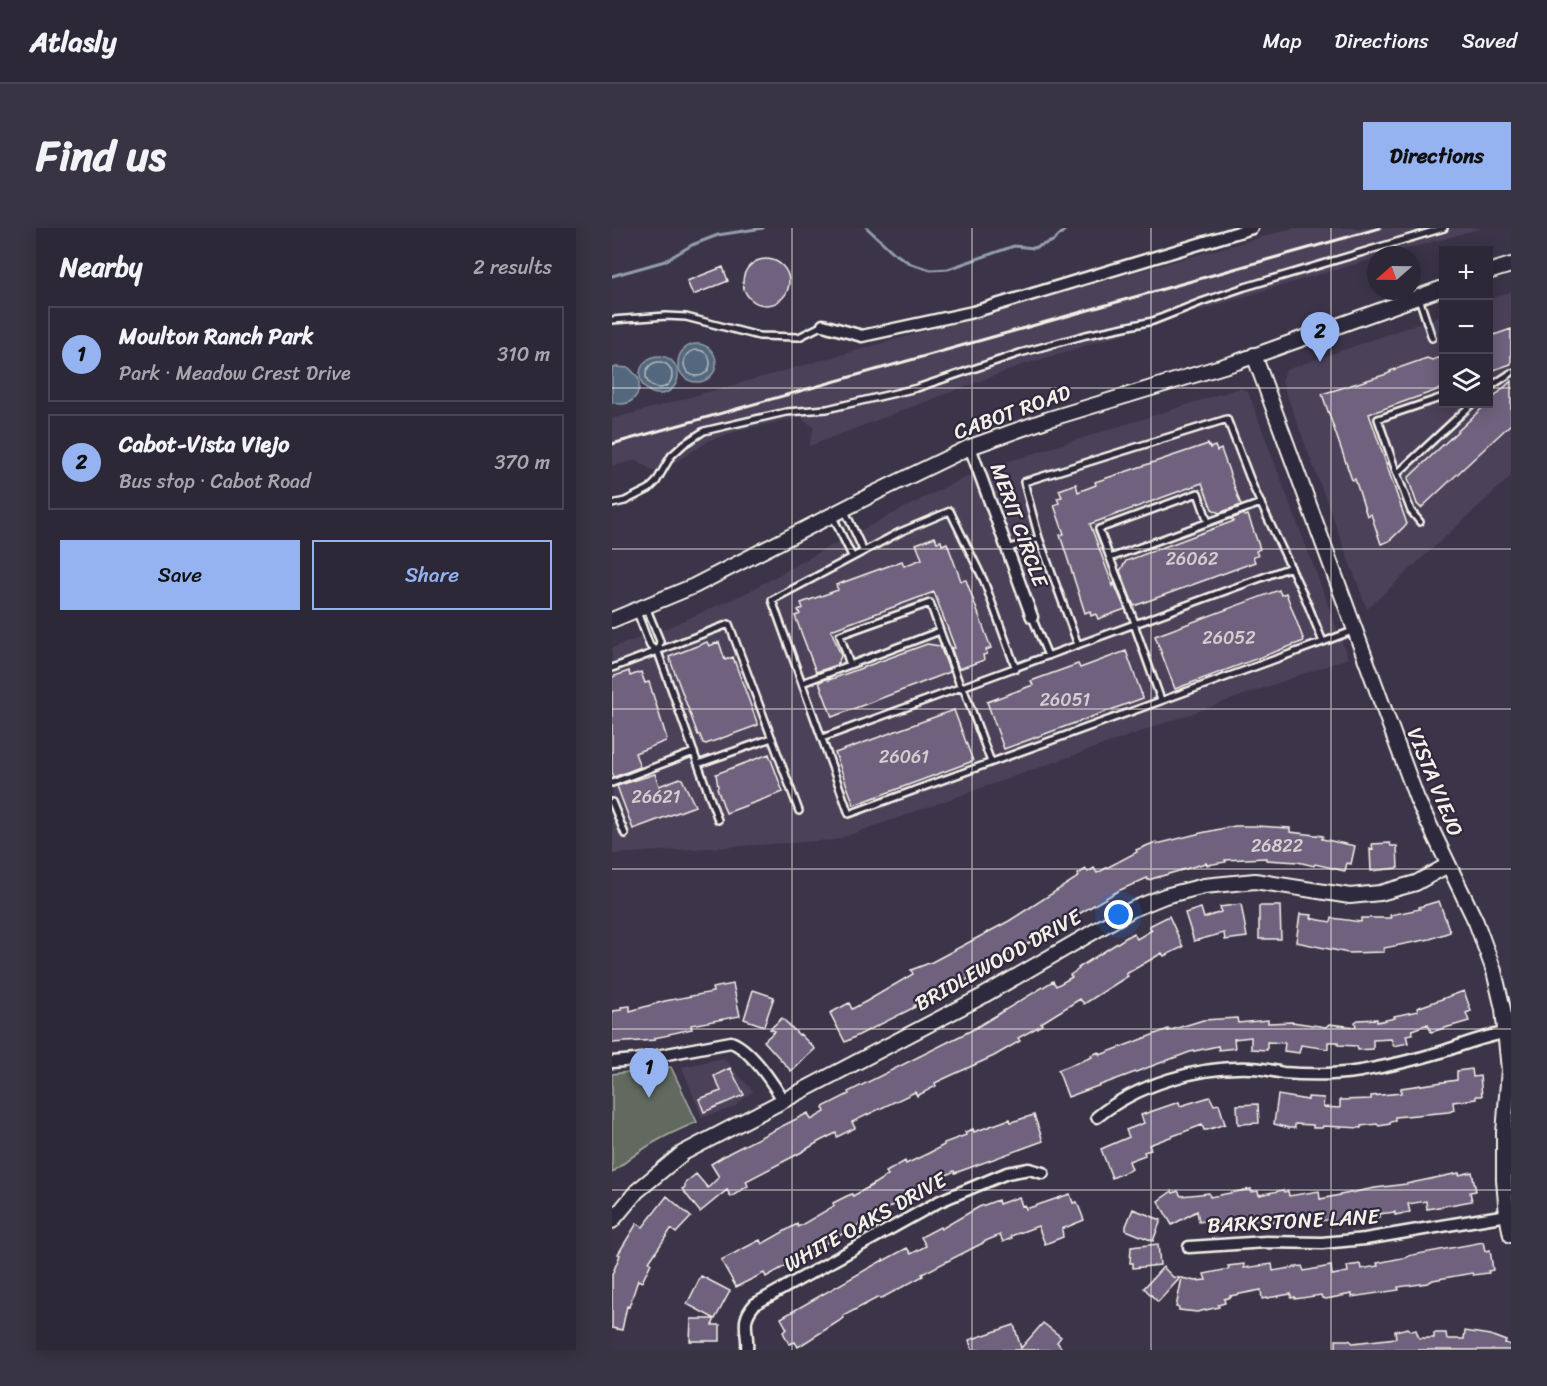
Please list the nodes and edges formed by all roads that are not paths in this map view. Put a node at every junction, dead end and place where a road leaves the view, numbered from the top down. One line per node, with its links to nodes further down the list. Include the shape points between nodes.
1 (1252, 228): 10 (street, via 974,312 862,336)
2 (1444, 228): 20 (lane, via 1245,287 1153,321 1020,353 917,388 704,431 671,456 648,489)
3 (1511, 265): 4 (street)
4 (1493, 270)
5 (1439, 290): 6 (street, CABOT ROAD)
6 (1421, 296)
7 (1411, 300): 12 (street, CABOT ROAD)
8 (1420, 300): 11 (lane)
9 (612, 320): 10 (lane, via 686,317 759,336 799,337)
10 (823, 325)
11 (1432, 338)
12 (1254, 356): 17 (street, CABOT ROAD); 34 (street, VISTA VIEJO)
13 (1511, 373): 14 (lane)
14 (1493, 383)
15 (1439, 398): 18 (lane, via 1378,419)
16 (1468, 408): 18 (lane)
17 (970, 447): 21 (street, CABOT ROAD); 25 (street, MERIT CIRCLE)
18 (1397, 474): 23 (lane, via 1411,511)
19 (1261, 503): 22 (lane); 24 (lane, via 1227,419 1024,482); 29 (lane)
20 (612, 504)
21 (838, 512): 26 (lane); 27 (lane); 30 (street, CABOT ROAD)
22 (1208, 522): 28 (lane); 28 (lane, via 1198,493 1099,529)
23 (1420, 522)
24 (1039, 538): 25 (lane); 37 (lane)
25 (1008, 549): 31 (street, MERIT CIRCLE)
26 (863, 550): 27 (lane); 42 (lane, via 950,511 984,581)
27 (852, 556): 43 (lane, via 772,600)
28 (1110, 558): 33 (lane)
29 (1291, 567): 33 (lane); 36 (lane)
30 (641, 609): 32 (street, CABOT ROAD); 38 (lane, via 650,645); 38 (lane, via 660,641)
31 (1032, 617): 39 (lane)
32 (612, 620)
33 (1134, 624): 37 (lane); 45 (lane)
34 (1355, 630): 36 (lane); 56 (street, VISTA VIEJO, via 1417,799)
35 (940, 631): 40 (lane); 40 (lane, via 930,603 840,635); 44 (lane)
36 (1323, 642): 45 (lane)
37 (1078, 645): 39 (lane)
38 (658, 652): 41 (lane); 46 (lane, via 729,624); 48 (lane)
39 (1048, 656): 42 (lane)
40 (850, 665): 43 (lane)
41 (612, 668)
42 (1016, 669): 44 (lane)
43 (802, 683): 47 (lane)
44 (962, 688): 47 (lane); 49 (lane)
45 (1161, 700): 49 (lane)
46 (772, 738): 50 (lane); 53 (lane)
47 (822, 738): 49 (lane, via 849,814)
48 (694, 752): 50 (lane); 51 (lane)
49 (991, 762)
50 (698, 764): 54 (lane)
51 (612, 783)
52 (612, 802): 55 (lane)
53 (800, 811)
54 (718, 820)
55 (625, 834)
56 (1448, 866): 57 (street, VISTA VIEJO, via 1476,922 1494,971); 59 (street, BRIDLEWOOD DRIVE, via 1416,883 1350,896 1255,881 1203,886 1165,896 1133,909 1022,974)
57 (1506, 1033): 60 (street, VISTA VIEJO); 61 (street, via 1358,1071 1316,1075 1252,1068 1188,1075 1133,1095)
58 (612, 1062): 59 (street, via 731,1042 739,1045)
59 (783, 1100): 64 (street, BRIDLEWOOD DRIVE, via 683,1153 637,1191)
60 (1509, 1106): 63 (street, VISTA VIEJO, via 1504,1180)
61 (1097, 1117)
62 (1043, 1173): 67 (street, WHITE OAKS DRIVE, via 1029,1169 1007,1173 940,1201 755,1304 747,1314)
63 (1507, 1215): 65 (street, VISTA VIEJO); 66 (street, BARKSTONE LANE, via 1365,1239)
64 (612, 1221)
65 (1511, 1235)
66 (1189, 1247)
67 (747, 1350)

